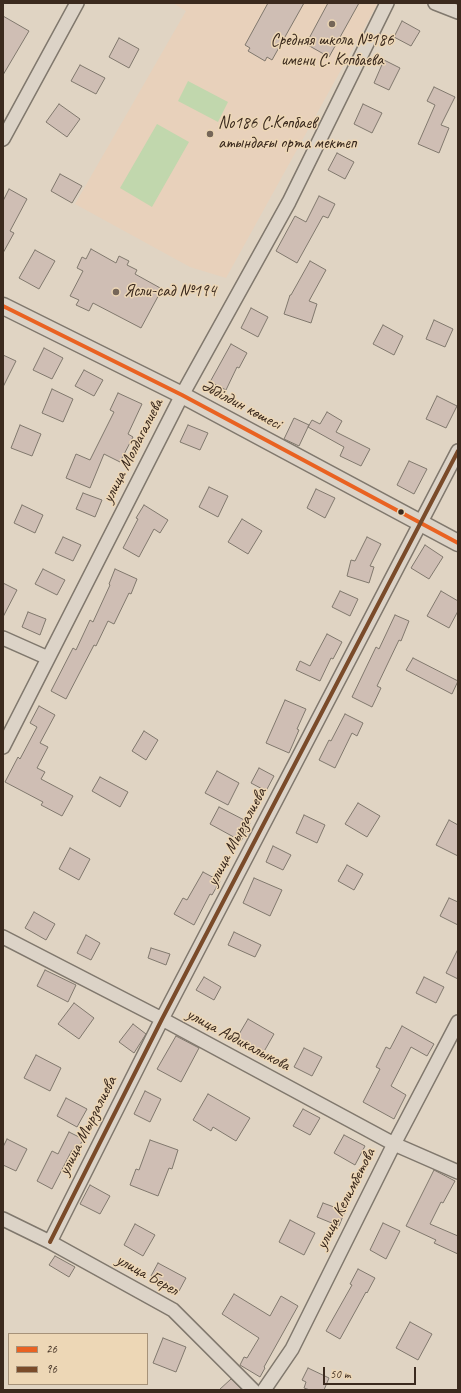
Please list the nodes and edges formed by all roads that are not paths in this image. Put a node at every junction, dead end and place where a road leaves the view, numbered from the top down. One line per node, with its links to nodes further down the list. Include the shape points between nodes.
1 (77, 3): 5 (street)
2 (387, 3): 7 (street, улица Молдагалиева, via 289,202)
3 (435, 3): 4 (street)
4 (458, 12)
5 (3, 139)
6 (3, 306): 7 (main road, Әбділдин көшесі)
7 (182, 395): 9 (main road, Әбділдин көшесі); 12 (street, улица Молдагалиева)
8 (458, 451): 9 (street, улица Мырзалиева)
9 (421, 523): 10 (main road, Әбділдин көшесі); 15 (street, улица Мырзалиева)
10 (458, 543)
11 (3, 638): 12 (street)
12 (48, 658): 13 (street, улица Молдагалиева)
13 (3, 747)
14 (3, 936): 15 (street, улица Абдикалыкова)
15 (162, 1019): 17 (street, улица Абдикалыкова); 20 (street, улица Мырзалиева)
16 (458, 1022): 17 (street, улица Келимбетова)
17 (394, 1144): 18 (street, улица Абдикалыкова); 22 (street, улица Келимбетова, via 292,1349)
18 (458, 1172)
19 (3, 1219): 20 (street, улица Берел)
20 (50, 1242): 21 (street, улица Берел, via 173,1310)
21 (253, 1390)
22 (264, 1390)

